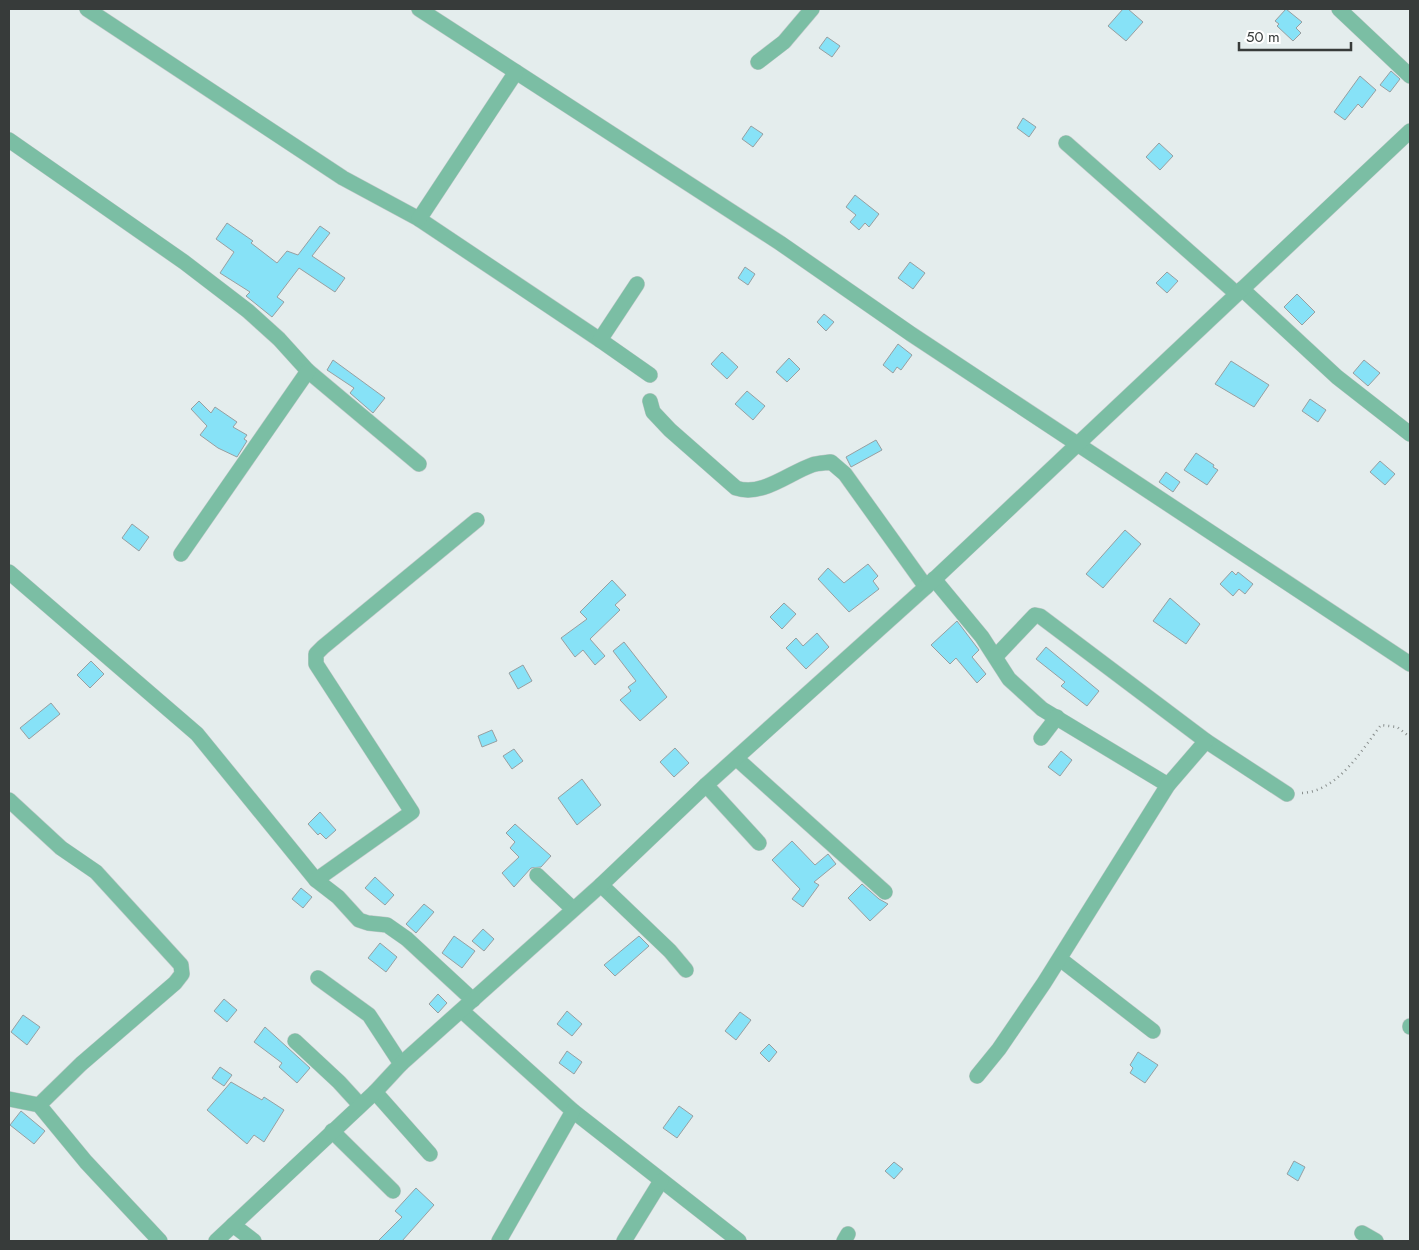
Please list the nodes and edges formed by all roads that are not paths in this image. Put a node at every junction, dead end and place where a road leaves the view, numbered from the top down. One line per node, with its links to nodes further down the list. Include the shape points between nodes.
1 (87, 9): 11 (street, via 343,178)
2 (419, 9): 6 (street)
3 (812, 9): 5 (street, via 784,42)
4 (1339, 9): 7 (street)
5 (758, 62)
6 (516, 72): 11 (street); 19 (street, via 780,243)
7 (1410, 76)
8 (1410, 131): 13 (street)
9 (9, 140): 15 (street, via 184,262 248,311)
10 (1066, 143): 13 (street)
11 (419, 219): 14 (street)
12 (638, 284): 14 (street)
13 (1240, 291): 18 (street, via 1337,377); 19 (street)
14 (600, 340): 16 (street)
15 (308, 371): 20 (street); 22 (street)
16 (650, 375)
17 (650, 401): 24 (street, via 653,412 679,439 736,488 745,491 762,488 814,464 831,462 845,474)
18 (1410, 434)
19 (1077, 445): 24 (street); 26 (street)
20 (419, 464)
21 (477, 520): 37 (street, via 316,654 316,664 412,812)
22 (181, 554)
23 (9, 572): 37 (street, via 197,734)
24 (930, 583): 25 (street); 30 (street)
25 (996, 656): 27 (street, via 1009,678 1042,709); 29 (street, via 1035,615 1040,616)
26 (1410, 664)
27 (1057, 717): 28 (street); 31 (street)
28 (1041, 738)
29 (1206, 741): 31 (street); 33 (street)
30 (737, 759): 32 (street); 39 (street)
31 (1168, 785): 41 (street)
32 (706, 786): 35 (street); 38 (street)
33 (1287, 794)
34 (9, 800): 52 (street, via 61,848 96,872 181,965 182,974 176,983 81,1064)
35 (759, 843)
36 (537, 875): 40 (street)
37 (316, 880): 44 (street, via 338,897 359,920 386,925 407,939)
38 (601, 886): 40 (street); 42 (street)
39 (885, 892)
40 (573, 910): 44 (street)
41 (1060, 958): 46 (street); 49 (street, via 999,1050)
42 (686, 970)
43 (318, 978): 48 (street, via 369,1015)
44 (473, 1000): 45 (street)
45 (462, 1011): 48 (street); 54 (street)
46 (1153, 1031)
47 (295, 1041): 53 (street)
48 (401, 1064): 50 (street)
49 (977, 1076)
50 (374, 1092): 53 (street); 56 (street)
51 (9, 1098): 52 (street)
52 (39, 1105): 61 (street, via 86,1162)
53 (360, 1105): 55 (street)
54 (572, 1111): 57 (street); 64 (street)
55 (332, 1131): 58 (street); 59 (street)
56 (430, 1154)
57 (661, 1181): 65 (street); 66 (street)
58 (393, 1192)
59 (234, 1225): 62 (street); 63 (street)
60 (1362, 1233): 67 (street)
61 (160, 1241)
62 (216, 1241)
63 (254, 1241)
64 (499, 1241)
65 (624, 1241)
66 (739, 1241)
67 (1376, 1241)

